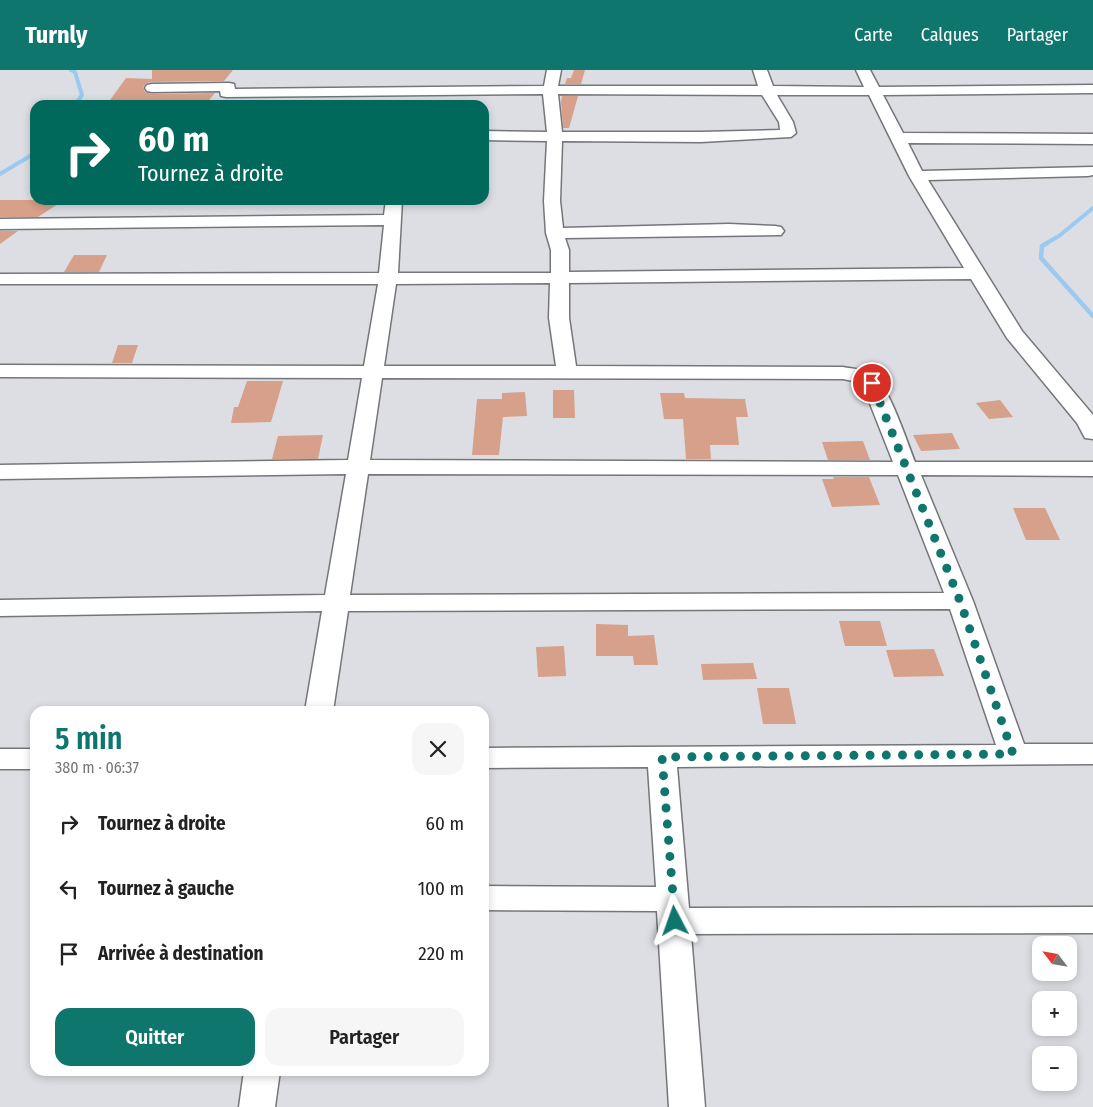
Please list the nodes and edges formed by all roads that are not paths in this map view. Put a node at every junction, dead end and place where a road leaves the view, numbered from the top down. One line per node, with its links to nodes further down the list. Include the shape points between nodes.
1 (237, 70): 11 (street)
2 (554, 70): 8 (street)
3 (760, 70): 9 (street)
4 (863, 70): 10 (street)
5 (422, 86): 8 (street); 12 (street); 13 (street)
6 (152, 88): 11 (street)
7 (1093, 89): 10 (street)
8 (550, 90): 9 (street, via 651,83); 15 (street)
9 (767, 91): 10 (street); 15 (street, via 786,122 786,134)
10 (874, 91): 16 (street)
11 (225, 95): 12 (street)
12 (309, 98)
13 (412, 100)
14 (489, 136): 15 (street)
15 (555, 137): 24 (street, via 552,201)
16 (898, 138): 17 (street); 19 (street)
17 (1093, 139)
18 (1088, 171): 19 (street)
19 (917, 176): 25 (street)
20 (394, 205): 21 (street)
21 (392, 220): 22 (street); 28 (street)
22 (0, 224)
23 (775, 231): 24 (street)
24 (555, 233): 26 (street, via 560,250)
25 (978, 273): 26 (street); 32 (street, via 1014,334 1087,421)
26 (558, 278): 28 (street); 31 (street, via 559,318)
27 (0, 279): 28 (street)
28 (388, 279): 30 (street)
29 (0, 372): 30 (street)
30 (373, 372): 31 (street); 33 (street)
31 (567, 372): 34 (street, via 857,375 872,383)
32 (1093, 434)
33 (358, 467): 34 (street); 36 (street); 38 (street)
34 (908, 468): 35 (street); 37 (street)
35 (1093, 469)
36 (0, 472)
37 (960, 601): 38 (street); 41 (street)
38 (336, 604): 39 (street); 40 (street)
39 (0, 608)
40 (320, 706)
41 (1013, 754): 42 (street); 43 (street)
42 (1093, 754)
43 (662, 757): 44 (street); 48 (street)
44 (489, 758)
45 (0, 759): 46 (street)
46 (30, 759)
47 (489, 898): 48 (street)
48 (674, 910): 49 (street); 52 (street)
49 (1093, 920)
50 (261, 1076): 51 (street)
51 (256, 1107)
52 (686, 1107)

